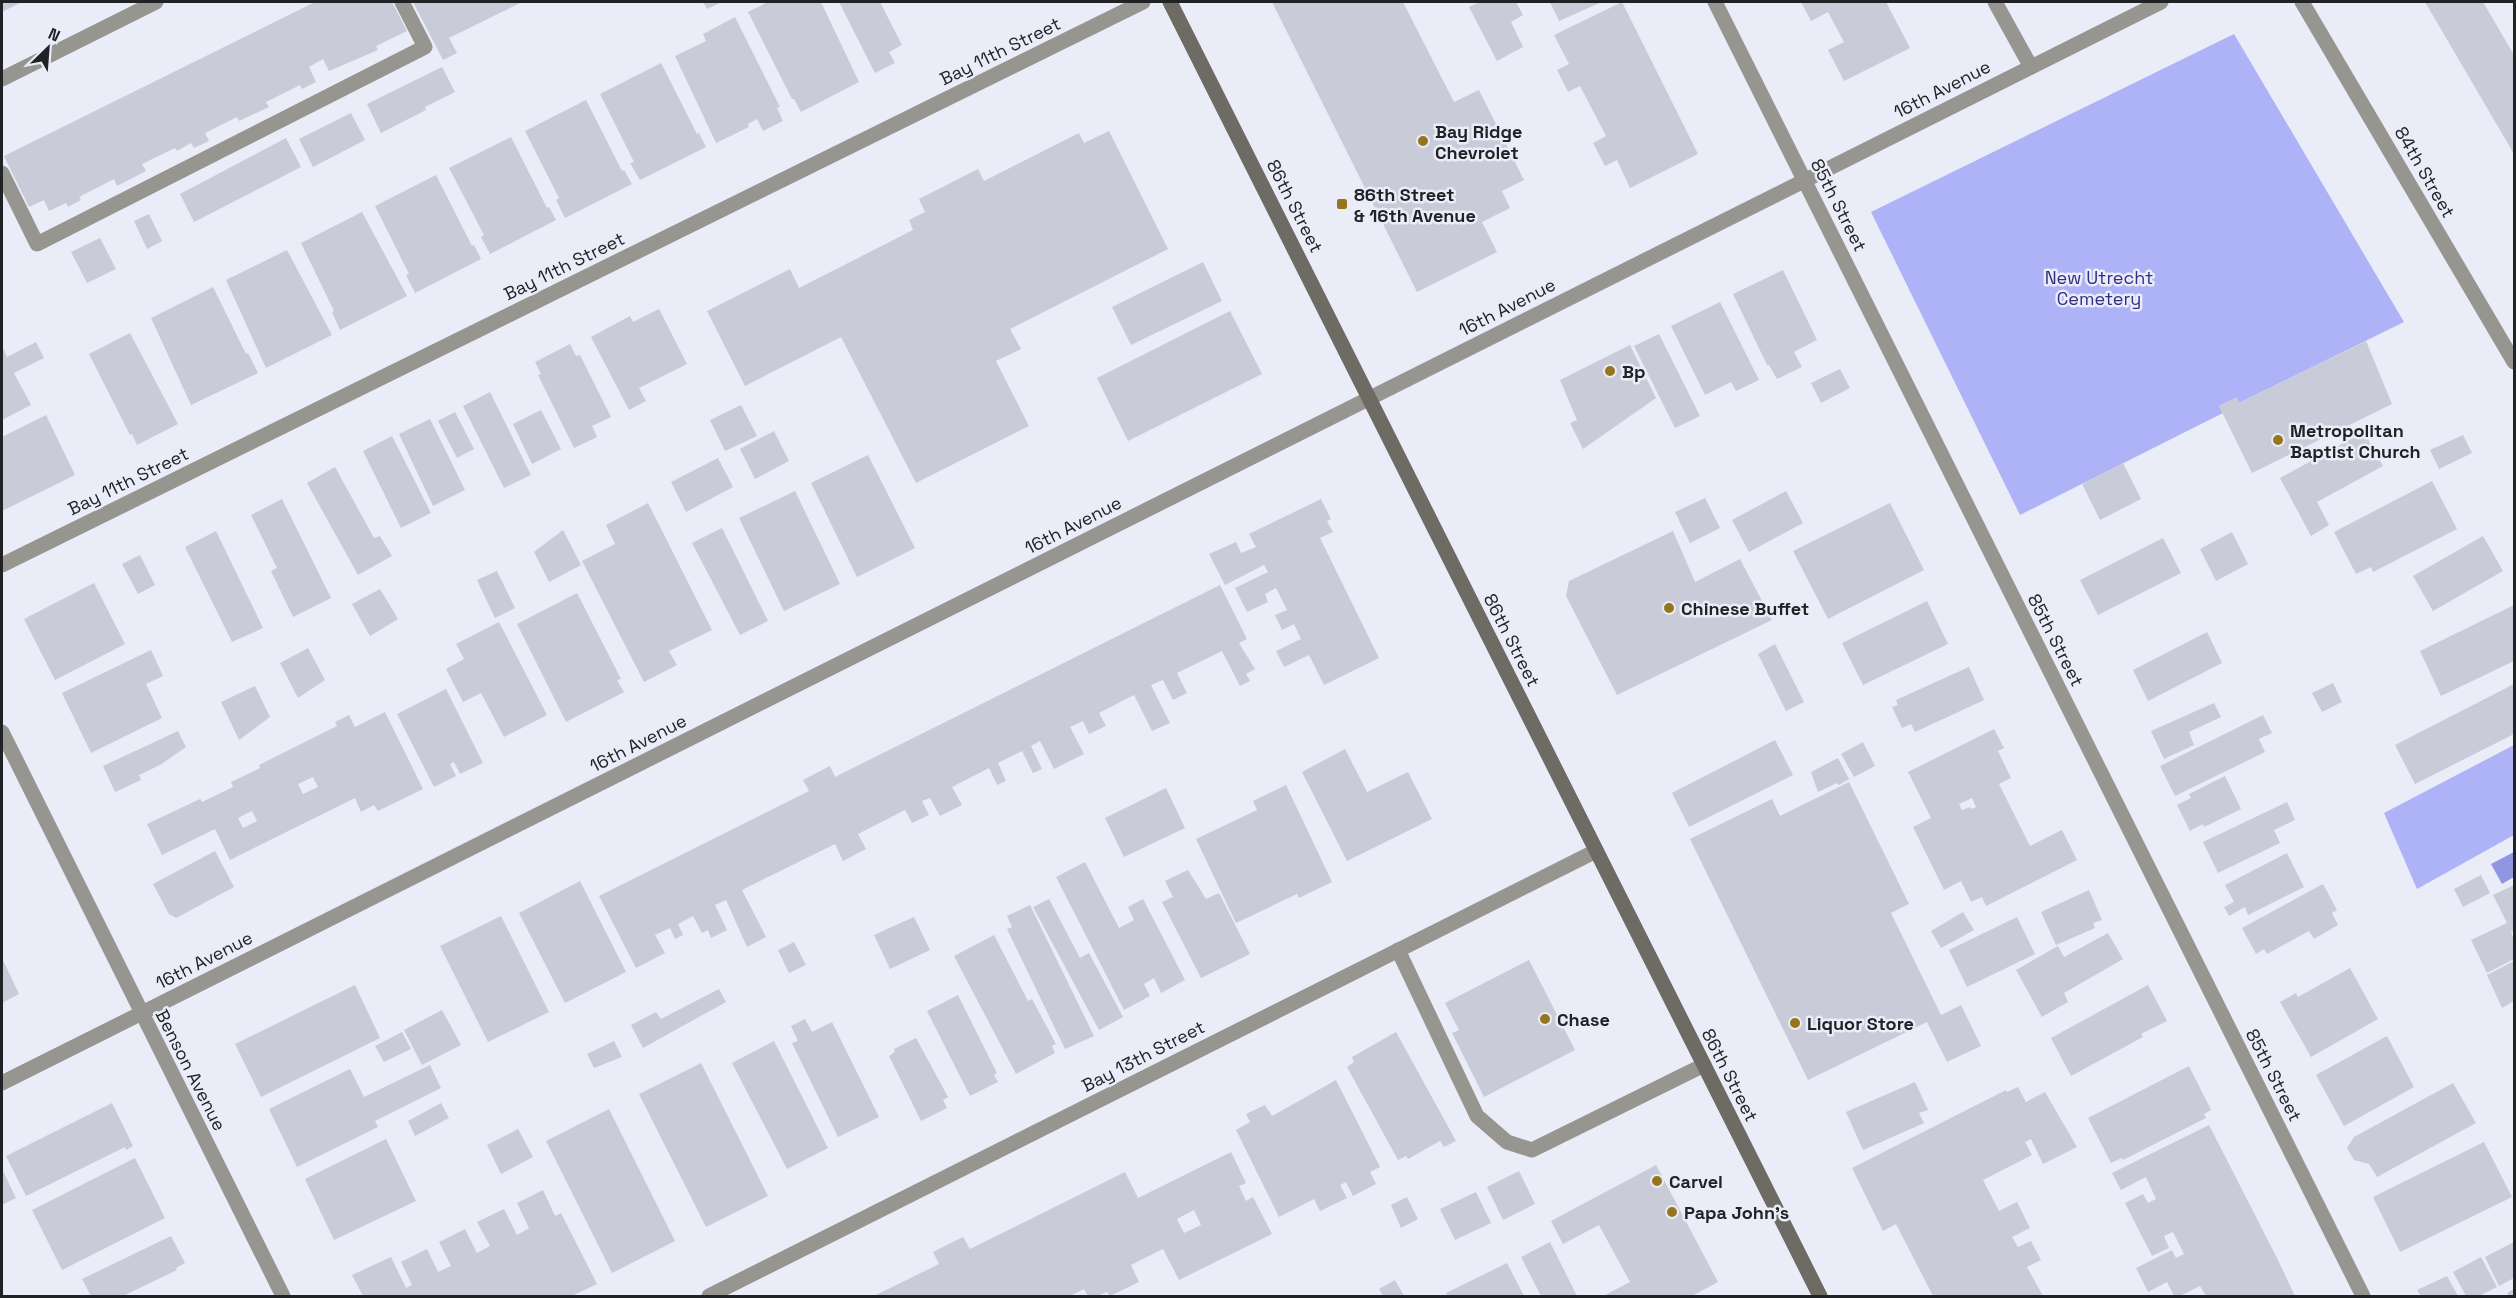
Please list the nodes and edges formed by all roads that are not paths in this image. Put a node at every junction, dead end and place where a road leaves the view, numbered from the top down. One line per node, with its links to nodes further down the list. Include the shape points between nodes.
1 (156, 2): 10 (street)
2 (402, 2): 11 (street, via 425,47 37,244)
3 (1143, 2): 15 (street, Bay 11th Street)
4 (1170, 2): 14 (main road, 86th Street)
5 (1715, 2): 12 (street, 85th Street)
6 (1995, 2): 9 (street)
7 (2161, 2): 9 (street, 16th Avenue)
8 (2302, 2): 13 (street, 84th Street)
9 (2031, 67): 12 (street, 16th Avenue)
10 (2, 79)
11 (2, 173)
12 (1805, 180): 14 (street, 16th Avenue); 25 (street, 85th Street)
13 (2514, 362)
14 (1369, 398): 17 (main road, 86th Street); 19 (street, 16th Avenue)
15 (2, 565)
16 (2, 732): 19 (street, Benson Avenue)
17 (1596, 851): 18 (street, Bay 13th Street); 20 (main road, 86th Street)
18 (1398, 950): 20 (street, via 1477,1116 1507,1142 1532,1150); 23 (street, Bay 13th Street)
19 (140, 1014): 21 (street, 16th Avenue); 22 (street, Benson Avenue)
20 (1704, 1065): 24 (main road, 86th Street)
21 (2, 1083)
22 (283, 1296)
23 (709, 1296)
24 (1818, 1296)
25 (2363, 1296)

